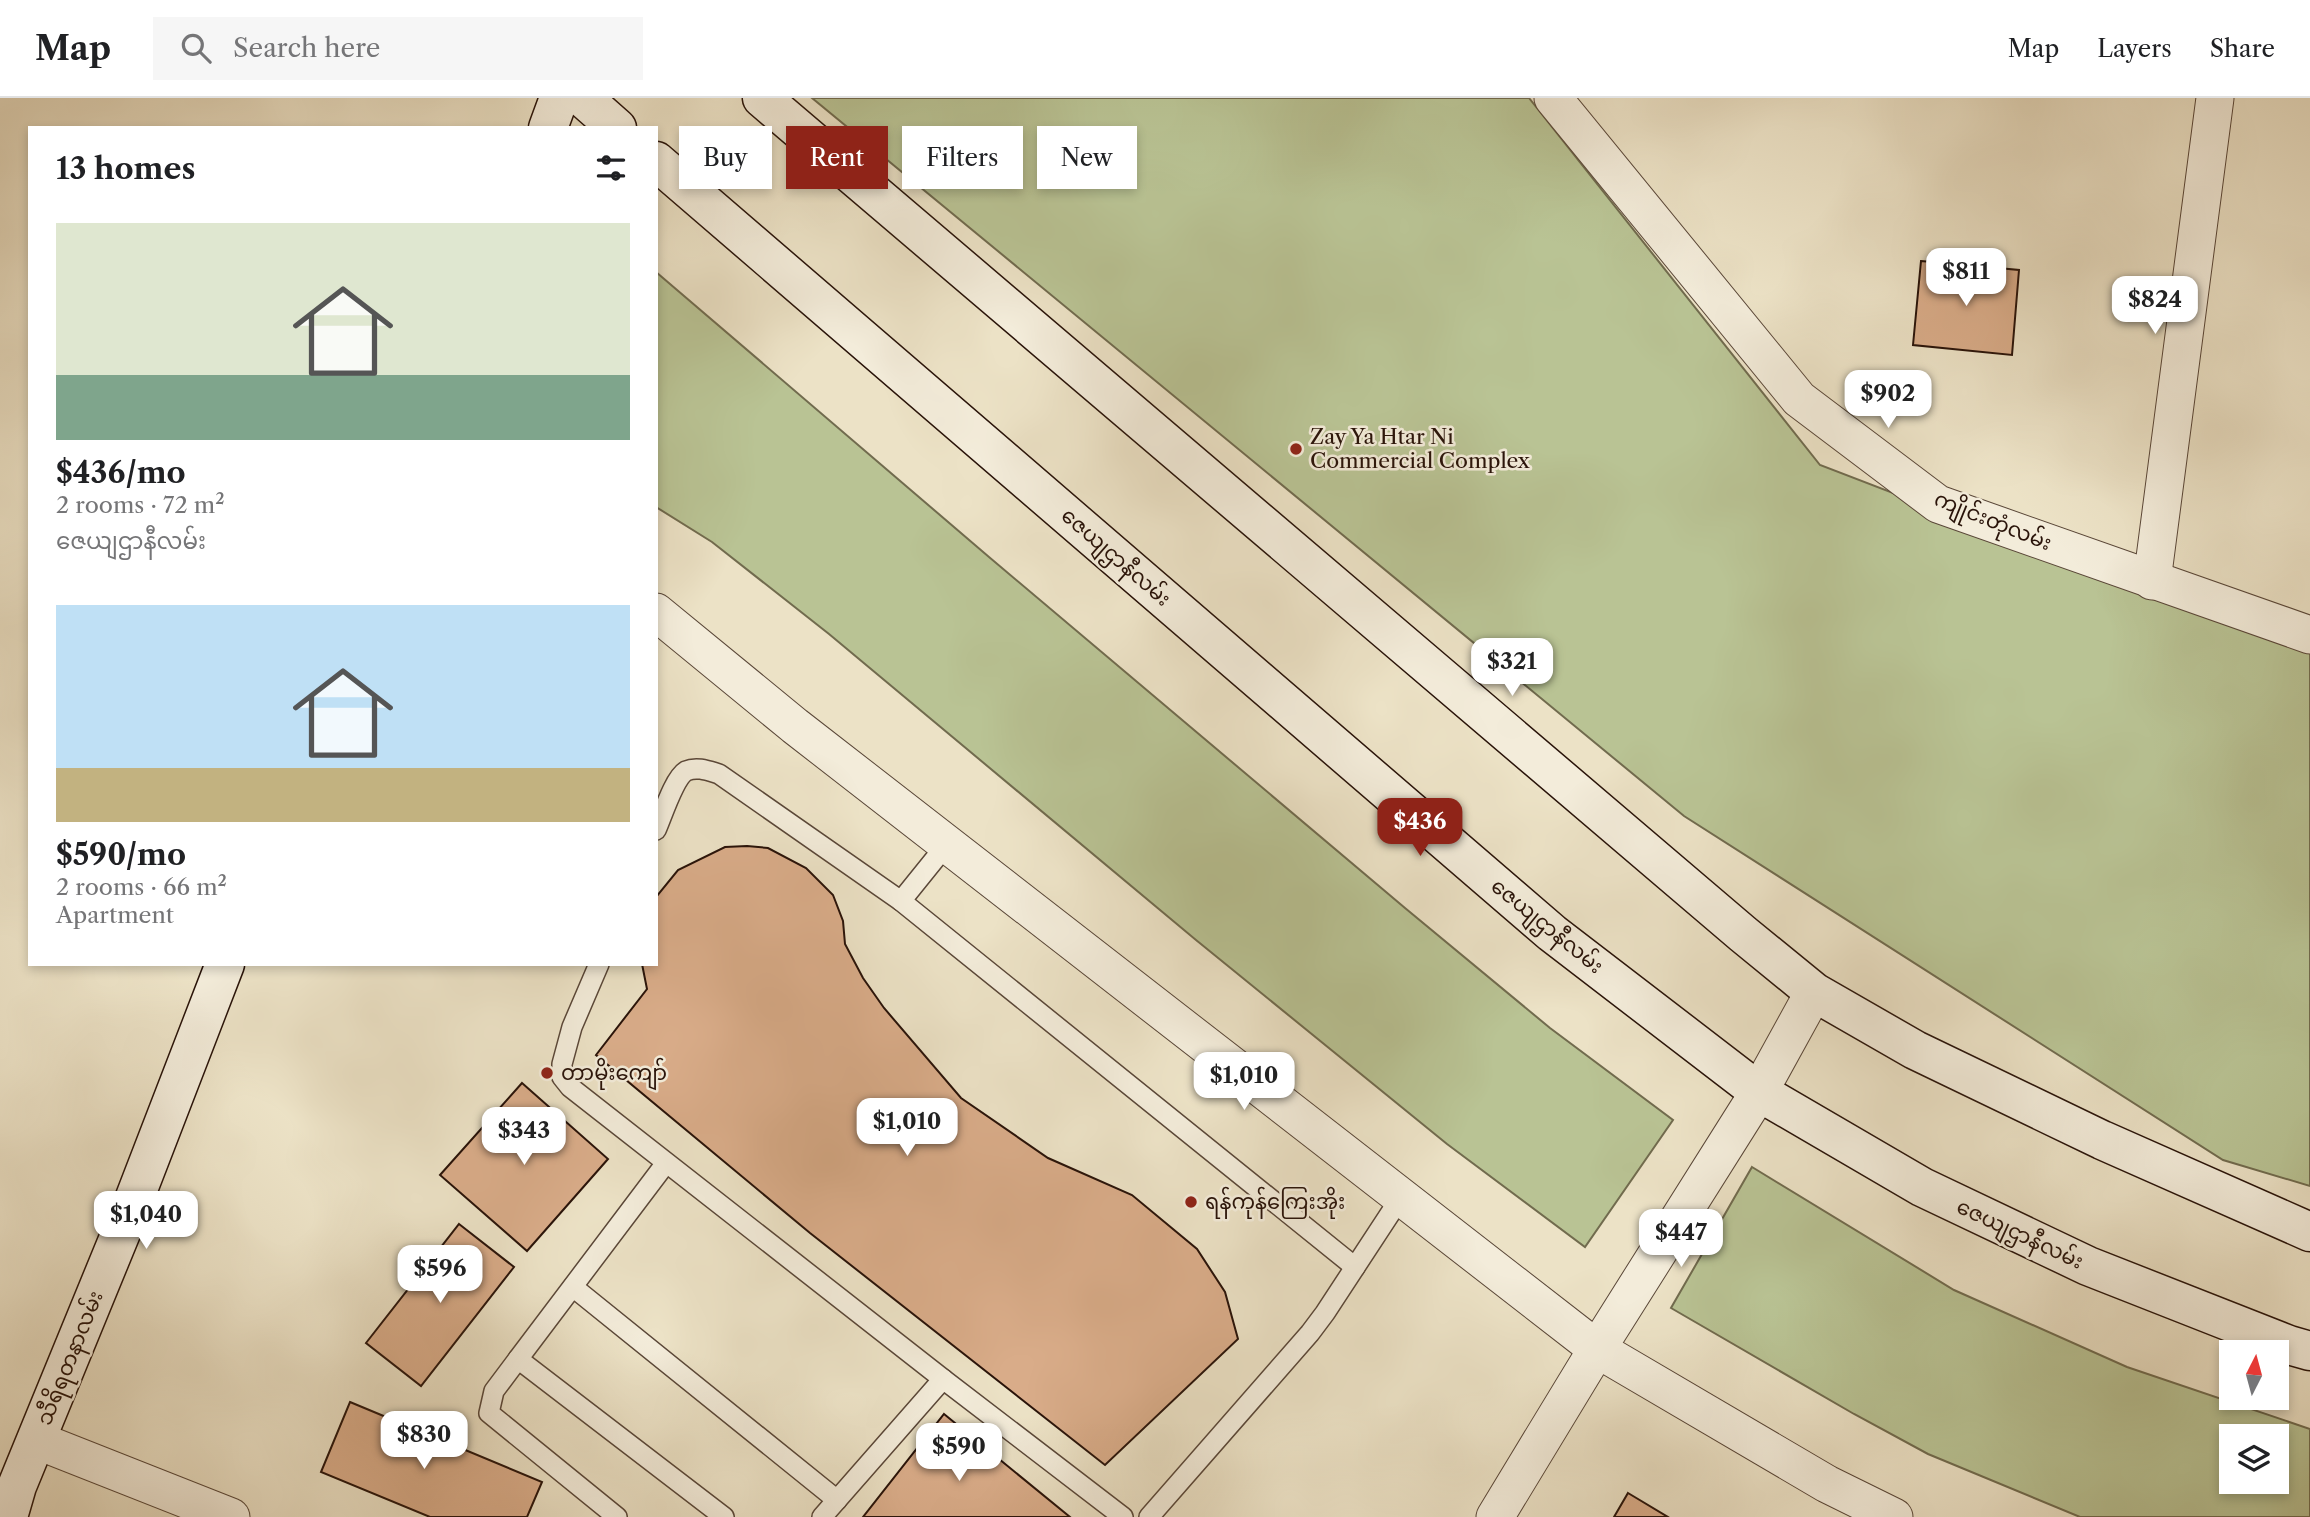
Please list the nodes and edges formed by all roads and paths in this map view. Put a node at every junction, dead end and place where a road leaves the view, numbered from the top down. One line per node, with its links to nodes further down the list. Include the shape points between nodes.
1 (559, 98): 6 (main road)
2 (583, 98): 7 (main road)
3 (762, 98): 17 (main road)
4 (2215, 98): 9 (street)
5 (1568, 106): 9 (street, ကျိုင်းတုံလမ်း, via 1799,399 1938,504)
6 (549, 126)
7 (615, 126)
8 (658, 164): 18 (main road, ဇေယျဌာနီလမ်း, via 1552,933)
9 (2152, 581): 11 (street, ကျိုင်းတုံလမ်း)
10 (658, 614): 13 (street)
11 (2310, 635)
12 (658, 825): 14 (lane, via 686,771 719,774)
13 (947, 844): 14 (lane); 20 (street)
14 (901, 901): 22 (lane)
15 (224, 966): 28 (main road, သီရိရတနာလမ်း)
16 (598, 966): 19 (lane, via 569,1038 562,1077)
17 (1814, 992): 18 (street); 21 (main road, via 1915,1050)
18 (1759, 1092): 24 (street); 25 (main road, ဇေယျဌာနီလမ်း, via 1922,1187 2076,1260)
19 (666, 1163): 23 (lane); 27 (lane)
20 (1401, 1197): 22 (lane); 24 (street)
21 (2310, 1232)
22 (1355, 1267): 36 (lane, via 1310,1333)
23 (573, 1287): 26 (lane); 29 (lane)
24 (1597, 1349): 37 (street); 38 (street, via 1827,1484)
25 (2310, 1351)
26 (518, 1359): 32 (lane, via 494,1391 489,1413); 33 (lane)
27 (943, 1379): 29 (lane); 35 (lane)
28 (36, 1440): 30 (main road, သီရိရတနာလမ်း); 31 (street)
29 (837, 1500): 34 (lane)
30 (8, 1517)
31 (231, 1517)
32 (617, 1517)
33 (724, 1517)
34 (822, 1517)
35 (1124, 1517)
36 (1149, 1517)
37 (1496, 1517)
38 (1894, 1517)

